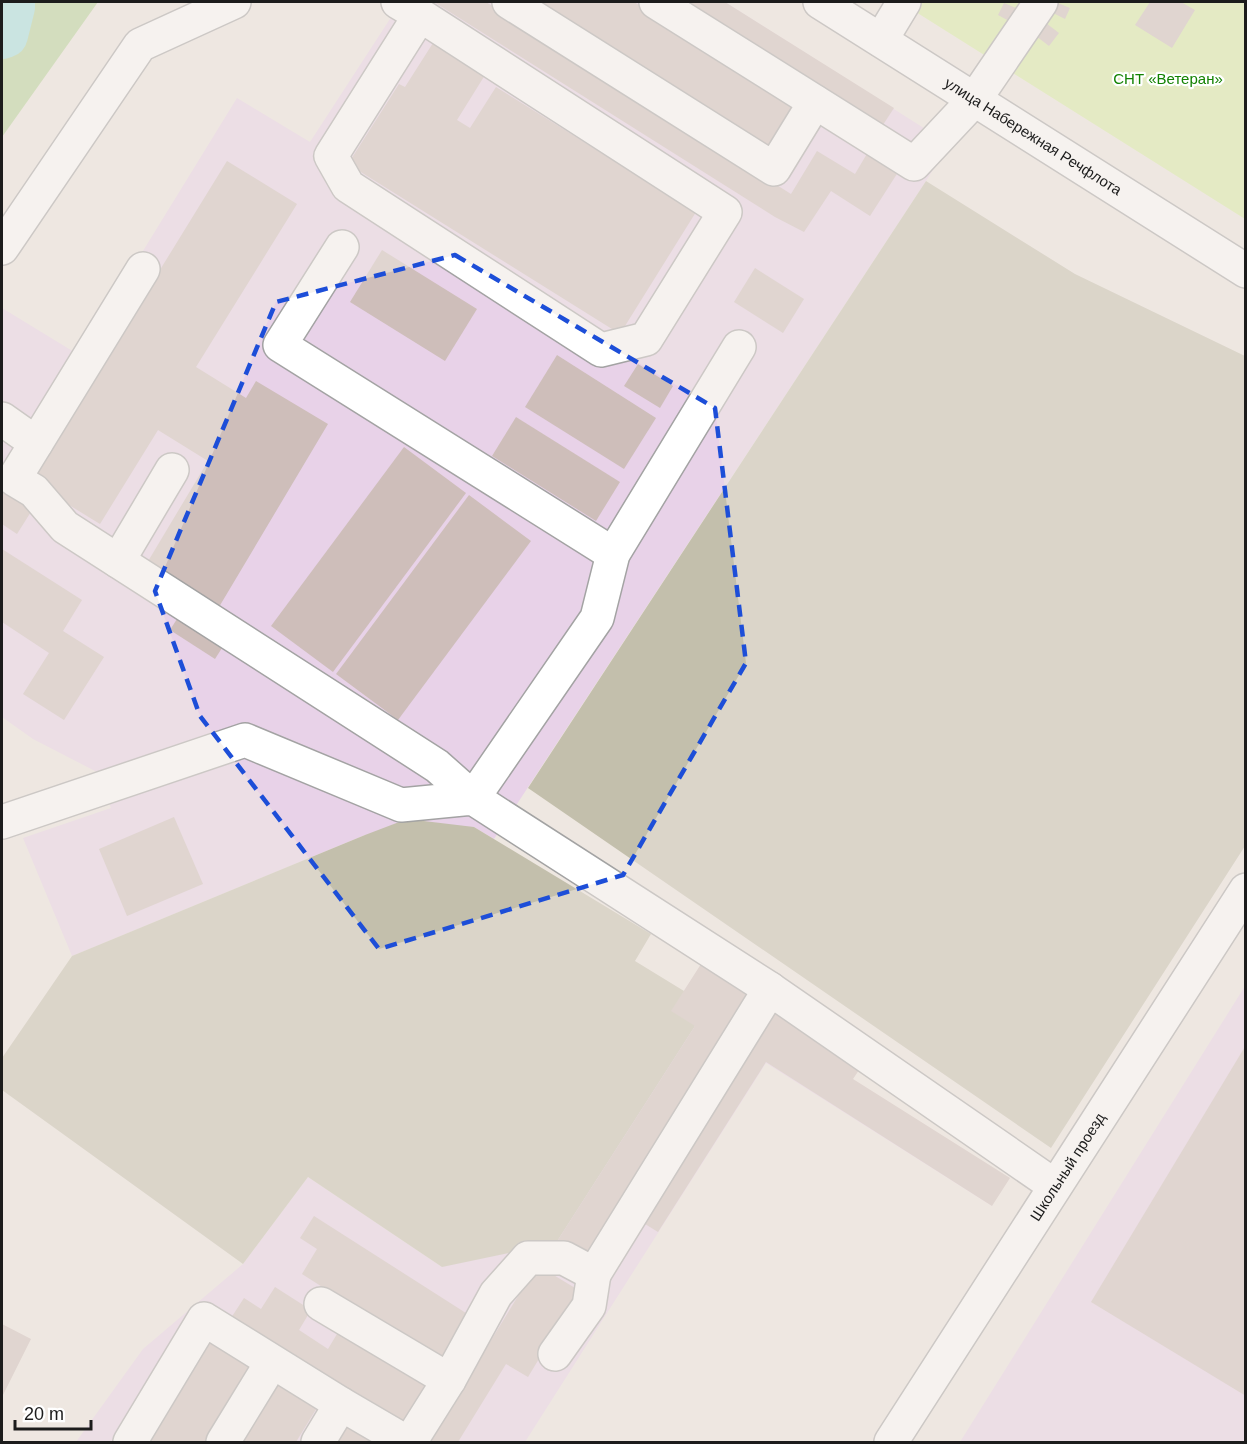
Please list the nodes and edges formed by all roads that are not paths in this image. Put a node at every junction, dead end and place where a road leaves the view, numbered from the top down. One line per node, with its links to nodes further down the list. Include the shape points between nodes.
1 (234, 2): 12 (street, via 140,45)
2 (508, 2): 10 (street, via 774,168)
3 (656, 2): 10 (street)
4 (820, 2): 8 (street, улица Набережная Речфлота)
5 (904, 2): 8 (street)
6 (1041, 2): 9 (street)
7 (409, 8): 7 (street, via 725,212 646,339 601,350 348,186 331,156)
8 (881, 40): 9 (street, улица Набережная Речфлота)
9 (975, 99): 10 (street, via 914,164); 14 (street, улица Набережная Речфлота)
10 (815, 102)
11 (342, 247): 19 (street, via 280,345)
12 (2, 248)
13 (143, 268): 17 (street)
14 (1245, 271)
15 (740, 347): 19 (street)
16 (2, 419): 17 (street)
17 (36, 443): 20 (street, via 14,479 34,491 65,527)
18 (172, 470): 20 (street)
19 (613, 554): 21 (street, via 597,618)
20 (118, 561): 21 (street, via 437,766)
21 (472, 798): 22 (street, via 401,805 245,740); 24 (street)
22 (2, 822)
23 (1245, 890): 25 (street, Школьный проезд)
24 (771, 989): 25 (street); 26 (street)
25 (1054, 1186): 36 (street, Школьный проезд)
26 (594, 1274): 28 (street, via 589,1306); 30 (street, via 564,1258 528,1258 496,1294)
27 (321, 1304): 30 (street)
28 (555, 1354)
29 (272, 1362): 31 (street); 32 (street, via 204,1319); 33 (street)
30 (449, 1380): 35 (street)
31 (341, 1404): 34 (street); 35 (street)
32 (130, 1443)
33 (223, 1443)
34 (318, 1443)
35 (408, 1443)
36 (891, 1443)

